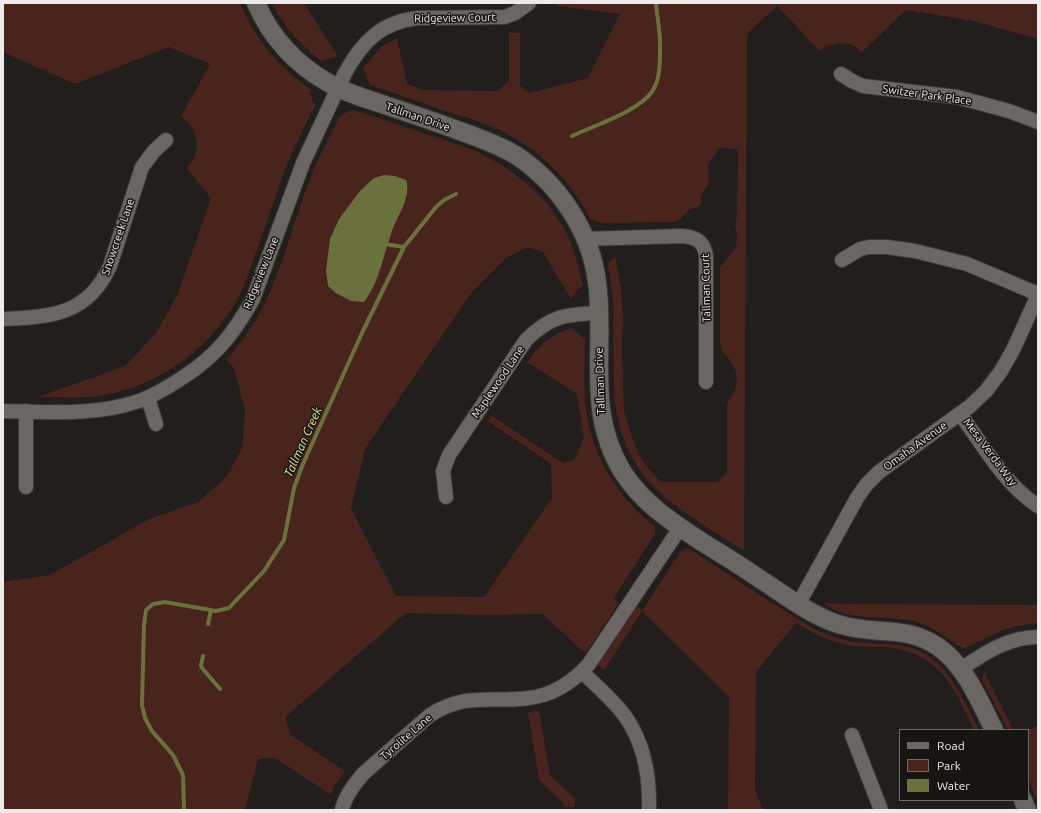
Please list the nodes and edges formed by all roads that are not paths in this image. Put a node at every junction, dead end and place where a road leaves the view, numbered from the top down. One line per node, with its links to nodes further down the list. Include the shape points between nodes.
1 (256, 3): 4 (street, Tallman Drive, via 265,23 290,54 313,74)
2 (529, 4): 4 (street, Ridgeview Court, via 505,18 418,18 389,26 372,36 358,50)
3 (841, 74): 5 (street, Switzer Park Place, via 863,86 957,97)
4 (338, 88): 7 (street, Tallman Drive, via 480,138 515,154 539,174 570,209); 13 (street, Ridgeview Lane, via 303,163 256,292 244,316 225,342 209,358)
5 (1038, 122)
6 (166, 140): 11 (street, Snowcreek Lane, via 142,167 110,266 90,295 70,309 56,314 38,318)
7 (584, 238): 10 (street, Tallman Drive, via 597,281); 12 (street, Tallman Court, via 682,236 692,237 705,248)
8 (842, 260): 9 (street, via 860,249 869,247 915,251 967,264)
9 (1038, 294): 16 (street, Omaha Avenue, via 1001,371 986,390)
10 (599, 313): 19 (street, Maplewood Lane, via 558,317 526,340 448,455 443,471); 21 (street, Tallman Drive, via 599,400 610,445 622,471 636,490 656,511)
11 (3, 319)
12 (706, 382)
13 (148, 398): 15 (street, Ridgeview Lane, via 93,410); 17 (street)
14 (3, 411): 15 (street, Ridgeview Lane)
15 (26, 411): 18 (street)
16 (960, 414): 20 (street, Mesa Verda Way, via 1007,478); 22 (street, Omaha Avenue, via 879,472 866,485)
17 (156, 424)
18 (26, 487)
19 (446, 497)
20 (1038, 506)
21 (680, 528): 22 (street, Tallman Drive); 25 (street, Tyrolite Lane)
22 (798, 604): 24 (street, Tallman Drive, via 827,620 848,627 900,632 923,638 943,651)
23 (1038, 637): 24 (street, via 1024,637 1006,642)
24 (961, 669): 26 (street, Tallman Drive)
25 (582, 672): 28 (street, Tyrolite Lane, via 559,689 539,696 464,700 440,709 355,782); 29 (street, via 616,706 631,727 647,770)
26 (993, 729)
27 (852, 735): 30 (street)
28 (342, 810)
29 (650, 810)
30 (881, 810)

